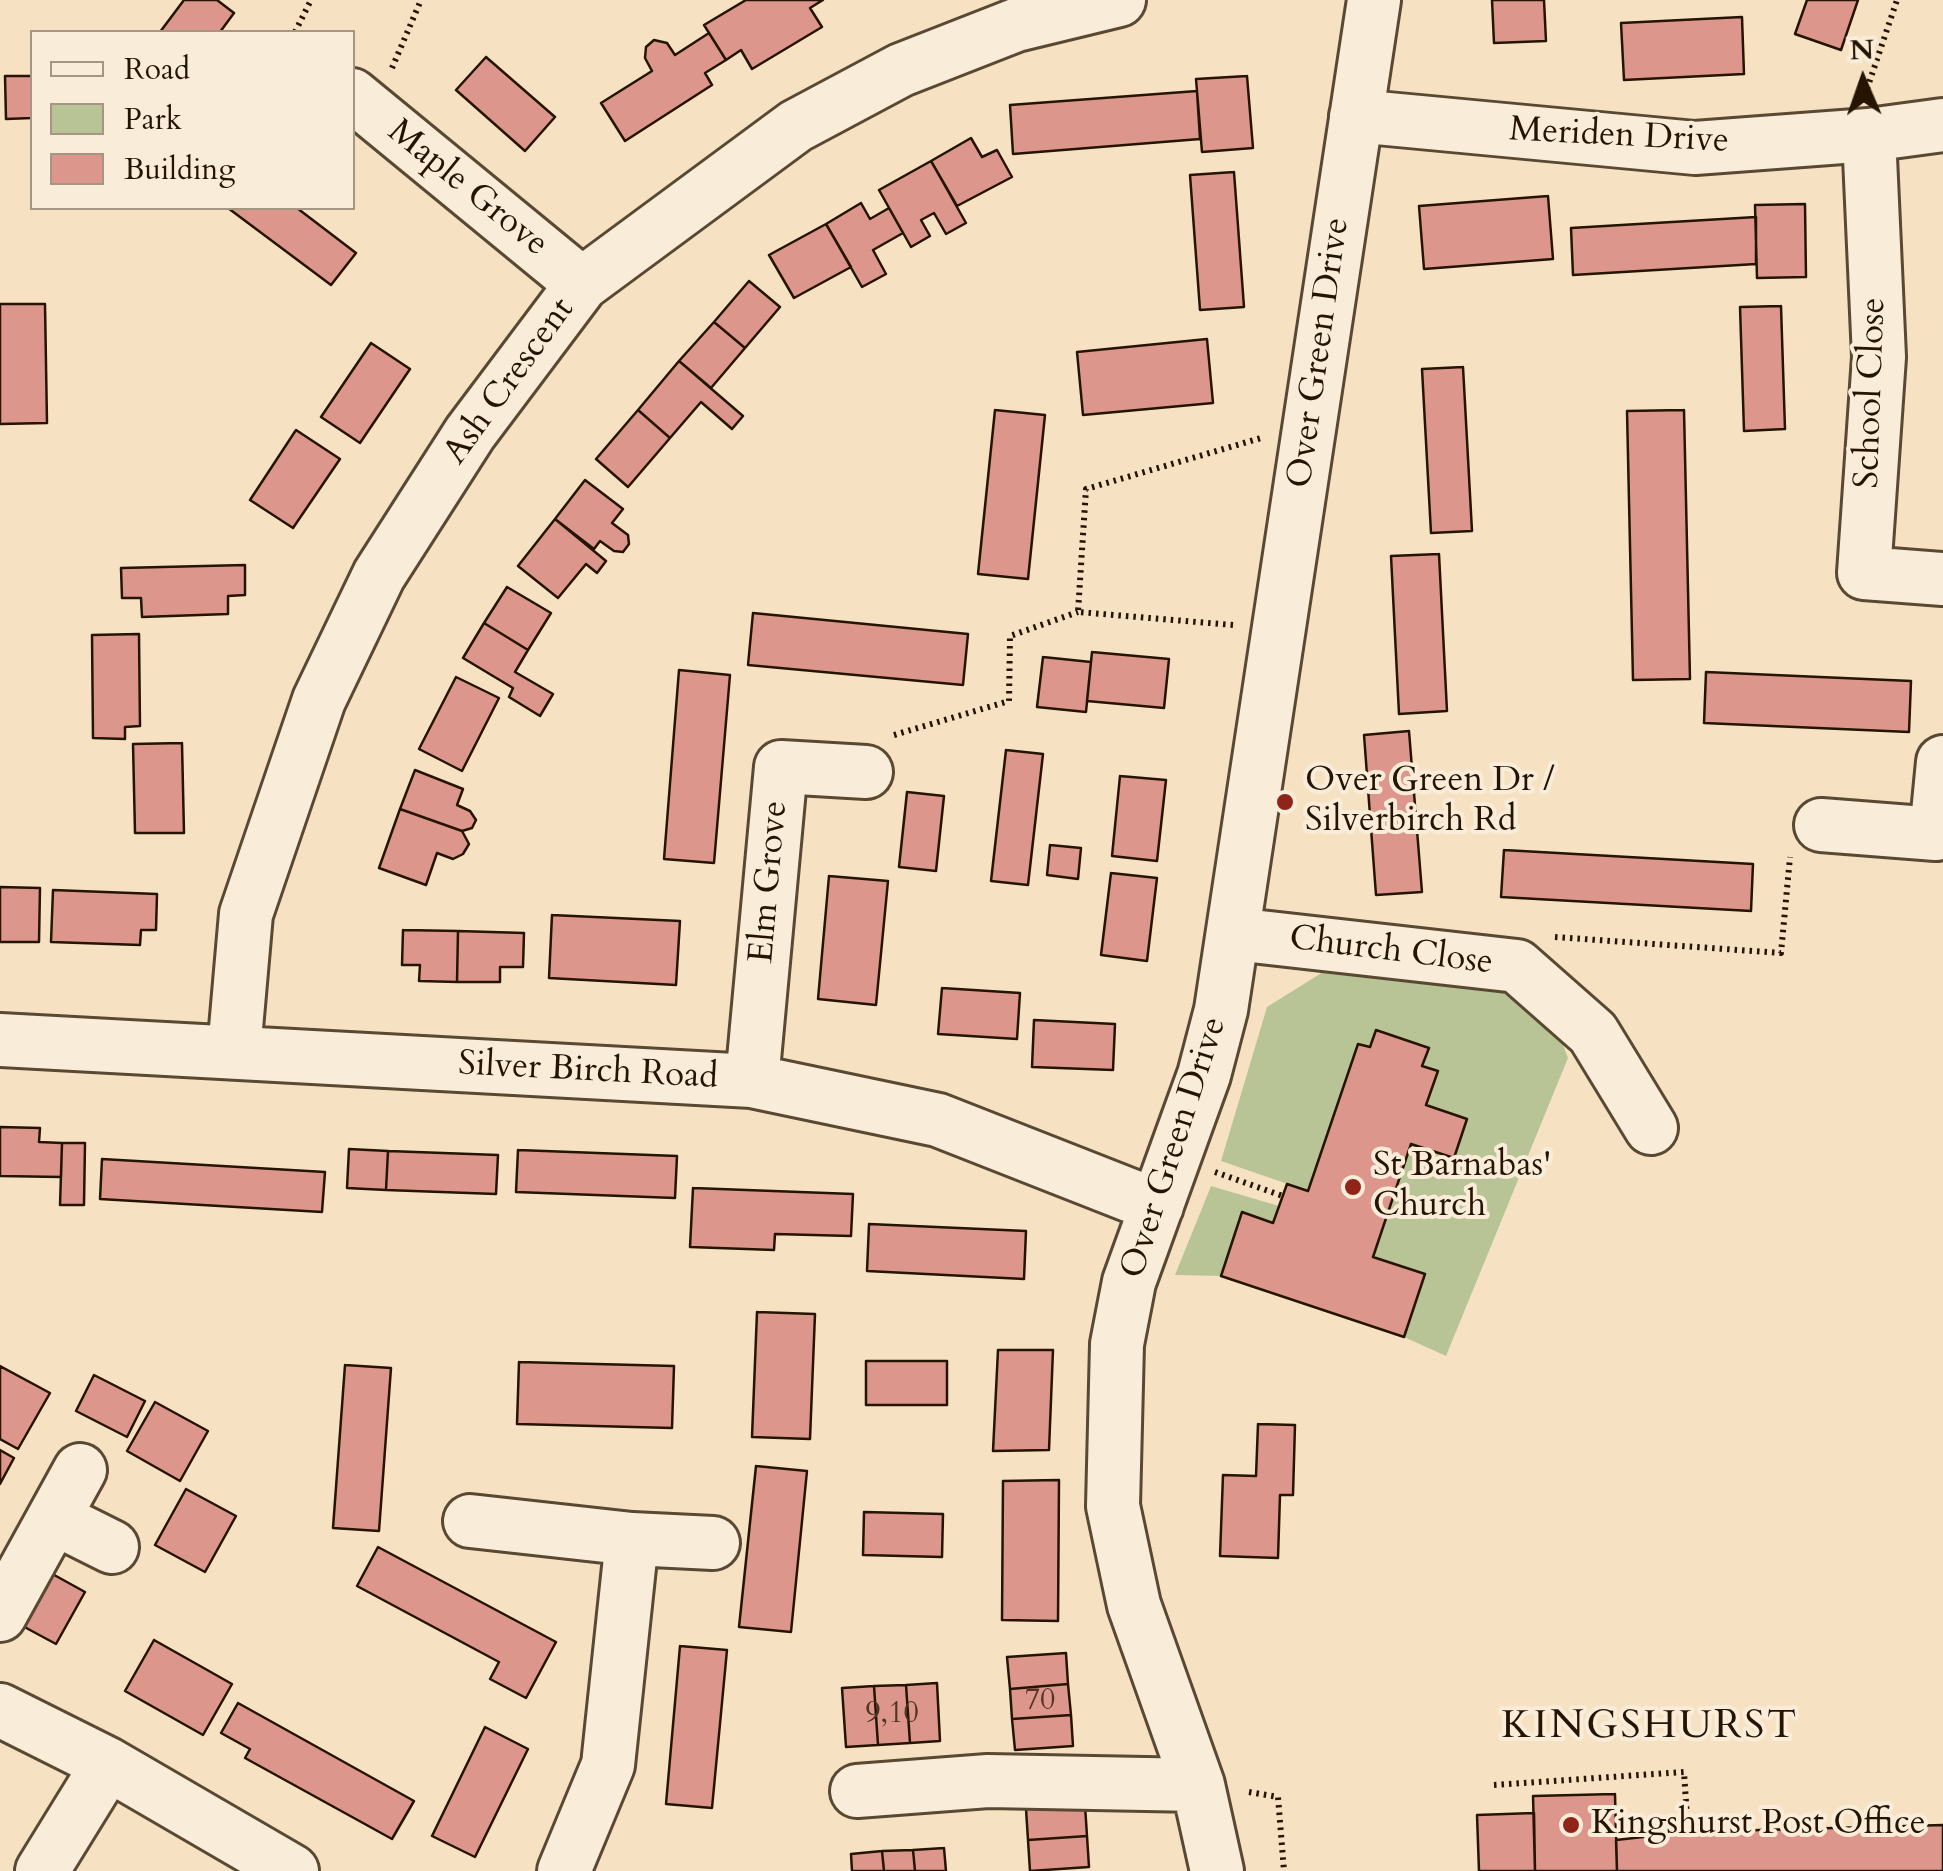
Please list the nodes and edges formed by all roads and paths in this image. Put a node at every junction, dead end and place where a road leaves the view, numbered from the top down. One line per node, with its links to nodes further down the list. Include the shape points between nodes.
1 (310, 0): 7 (path)
2 (421, 0): 8 (path)
3 (1119, 0): 6 (street, Ash Crescent)
4 (1374, 0): 9 (street, Over Green Drive)
5 (1897, 0): 11 (path)
6 (1006, 12): 12 (street, Ash Crescent, via 796,126)
7 (295, 30)
8 (363, 103): 12 (street, Maple Grove)
9 (1356, 116): 11 (street, Meriden Drive, via 1695,148); 13 (street, Over Green Drive)
10 (1943, 125): 11 (street, Meriden Drive)
11 (1860, 136): 14 (street, School Close, via 1878,357 1864,573)
12 (582, 284): 23 (street, Ash Crescent, via 470,434 379,576 319,700 246,914)
13 (1310, 424): 15 (path, via 1086,489); 16 (street, Over Green Drive)
14 (1941, 577)
15 (1078, 612): 16 (path); 18 (path, via 1010,636 1010,701 894,733 893,771)
16 (1280, 628): 20 (street, Over Green Drive)
17 (1943, 762): 19 (street, via 1936,834)
18 (866, 772): 24 (street, Elm Grove, via 781,766)
19 (1821, 825): 21 (path, via 1790,852 1781,953)
20 (1234, 934): 25 (street, Church Close, via 1516,966 1594,1033); 28 (street, Over Green Drive, via 1204,1076)
21 (1538, 936)
22 (0, 1040): 23 (street, Silver Birch Road)
23 (234, 1052): 24 (street, Silver Birch Road)
24 (752, 1082): 28 (street, Silver Birch Road, via 938,1120)
25 (1651, 1128)
26 (1210, 1170): 27 (path)
27 (1283, 1196)
28 (1157, 1206): 39 (street, Over Green Drive, via 1130,1282 1118,1344 1114,1506 1134,1606)
29 (80, 1470): 30 (street)
30 (54, 1518): 34 (street); 35 (street)
31 (470, 1521): 32 (street)
32 (632, 1538): 33 (street); 44 (street, via 608,1766)
33 (713, 1543)
34 (112, 1547)
35 (0, 1615)
36 (0, 1710): 37 (street)
37 (108, 1764): 42 (street); 43 (street)
38 (1494, 1786): 41 (path, via 1684,1772)
39 (1220, 1788): 40 (street, via 988,1782); 45 (street, Over Green Drive); 46 (path, via 1278,1797)
40 (857, 1791)
41 (1688, 1832)
42 (42, 1871)
43 (292, 1871)
44 (564, 1871)
45 (1217, 1871)
46 (1284, 1871)

